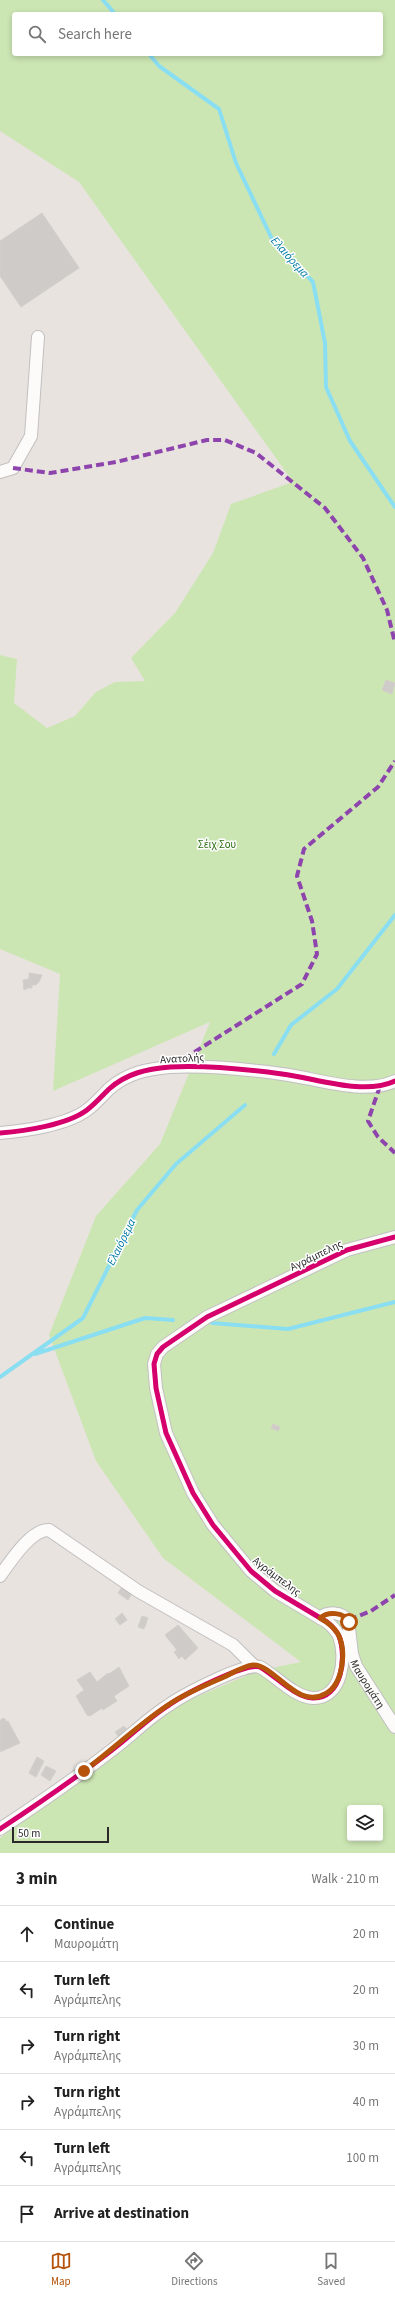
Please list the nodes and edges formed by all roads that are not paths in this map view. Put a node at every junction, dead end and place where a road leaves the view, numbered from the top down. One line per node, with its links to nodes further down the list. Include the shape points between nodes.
1 (38, 336): 2 (street, via 31,436 13,468)
2 (0, 472)
3 (395, 1081): 4 (street, Ανατολής, via 380,1086 355,1087 284,1074 225,1067 151,1069 119,1081 86,1110 68,1118 43,1127)
4 (0, 1133)
5 (395, 1237): 7 (street, Αγράμπελης, via 347,1250 207,1317 162,1347 154,1364 156,1388 166,1433 193,1493 213,1525 251,1571 275,1590)
6 (0, 1576): 8 (street, Αγράμπελης, via 32,1537 39,1532 50,1530 138,1591 233,1645)
7 (320, 1618): 8 (street, Αγράμπελης, via 334,1629 340,1643 341,1674 329,1692 317,1697 308,1697); 9 (street, Μαυρομάτη, via 330,1613 341,1615 348,1620 356,1666)
8 (253, 1665): 10 (street, via 204,1686 167,1706 84,1771)
9 (395, 1727)
10 (0, 1829)

